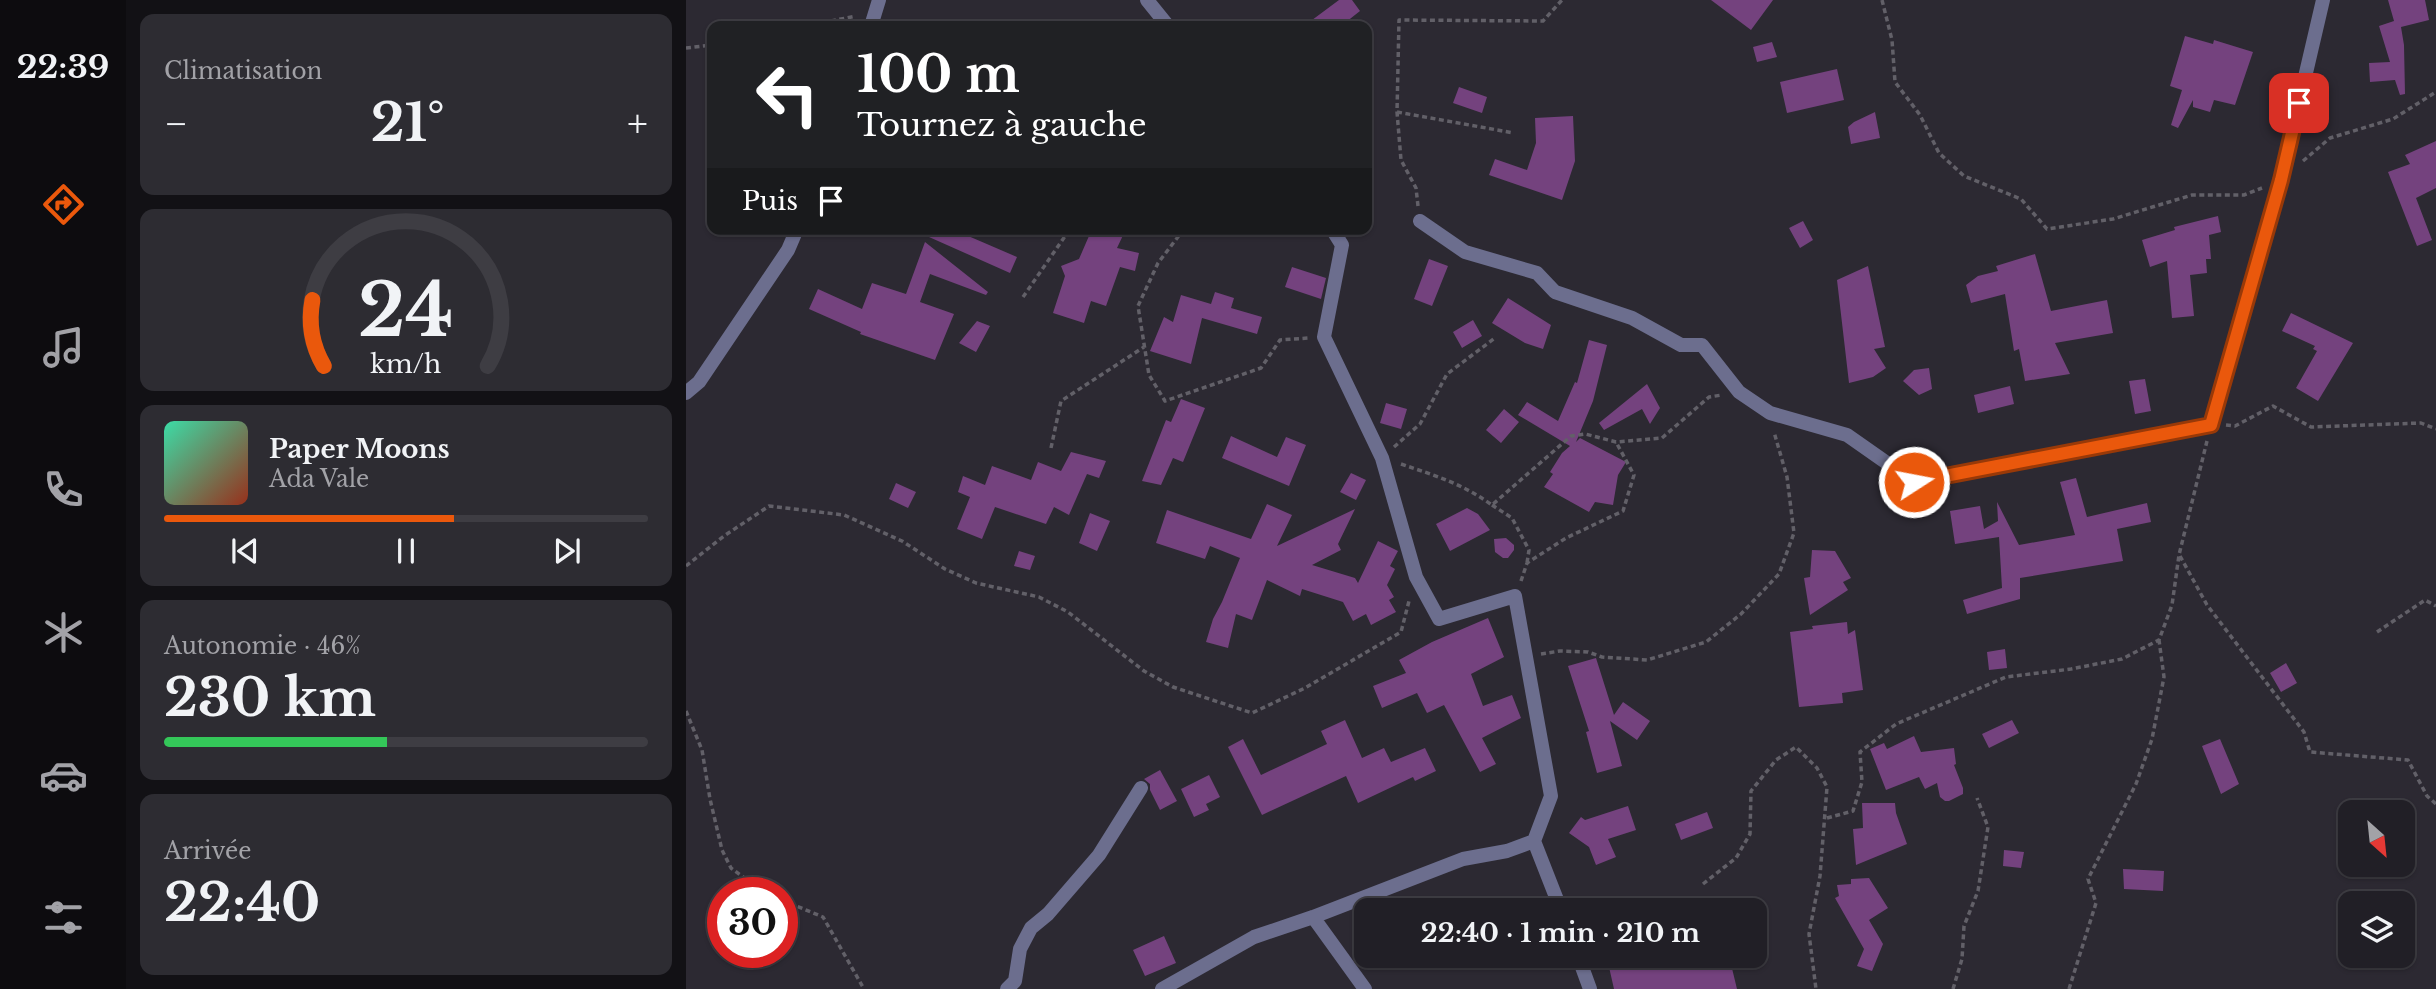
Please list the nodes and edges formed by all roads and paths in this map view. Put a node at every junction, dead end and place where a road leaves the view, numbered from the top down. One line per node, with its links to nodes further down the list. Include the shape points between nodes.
1 (1147, 0): 7 (street)
2 (1562, 0): 11 (path, via 1543,21 1399,20)
3 (1882, 0): 13 (path, via 1892,40 1895,82 1920,115 1939,153 1964,176 2021,199 2047,229 2113,219 2192,195 2244,195)
4 (2323, 0): 13 (street)
5 (877, 6): 6 (path)
6 (824, 21)
7 (1164, 21)
8 (707, 46): 9 (path)
9 (686, 48)
10 (2436, 92): 13 (path, via 2393,119 2330,138)
11 (1397, 112): 12 (path); 14 (path, via 1401,160 1416,188)
12 (1514, 133)
13 (2281, 180): 26 (street)
14 (1420, 221): 23 (street, via 1465,252 1537,273 1555,292 1632,318 1681,345 1702,345)
15 (794, 235): 24 (street, via 699,382)
16 (1066, 235): 19 (path)
17 (1179, 235): 22 (path, via 1158,263 1138,306)
18 (1336, 235): 20 (street, via 1342,245)
19 (1023, 297)
20 (1324, 337): 22 (path, via 1280,340 1261,368 1165,401 1149,374); 30 (street)
21 (1496, 338): 30 (path, via 1447,374 1420,424)
22 (1144, 348): 29 (path, via 1061,401)
23 (1739, 392): 25 (street); 28 (path, via 1709,397 1662,438)
24 (686, 393)
25 (1770, 414): 26 (street, via 1847,435 1914,482); 40 (path, via 1787,477 1794,533 1779,574 1741,614 1706,642 1647,660 1560,651)
26 (2211, 425): 27 (path, via 2235,426 2273,406 2311,427 2421,423); 32 (path)
27 (2436, 429)
28 (1616, 442): 31 (path, via 1585,433 1571,436); 33 (path, via 1634,475 1623,511 1566,538)
29 (1051, 448)
30 (1382, 458): 31 (path, via 1447,479); 35 (street)
31 (1492, 505): 33 (path, via 1512,518 1529,550)
32 (2179, 555): 39 (path, via 2172,605); 44 (path, via 2207,605 2304,732 2310,752 2408,760)
33 (1527, 564): 36 (path)
34 (686, 566): 35 (path, via 769,506 844,515 976,583 1039,597 1068,612 1144,671 1173,687 1252,713 1401,632)
35 (1416, 577): 36 (street, via 1438,619)
36 (1515, 596): 40 (street)
37 (2436, 606): 38 (path, via 2425,600)
38 (2377, 632)
39 (2159, 640): 45 (path, via 2122,659 2006,677 1896,724 1860,752 1863,782 1853,811); 60 (path, via 2164,677 2152,739 2136,784 2088,879 2096,903)
40 (1525, 657): 46 (street, via 1551,796)
41 (686, 711): 47 (path, via 702,750 722,850 731,868)
42 (1141, 788): 54 (street, via 1099,855 1031,928 1020,949 1015,981)
43 (1977, 798): 59 (path, via 1988,827 1978,891 1964,926 1962,958)
44 (2436, 804)
45 (1827, 818): 48 (path, via 1827,787 1817,768 1796,747 1776,760 1751,791 1750,834 1736,858); 58 (path, via 1809,934)
46 (1534, 841): 49 (street); 51 (street, via 1463,859)
47 (743, 877)
48 (1703, 884)
49 (1556, 898)
50 (798, 907): 53 (path, via 823,917)
51 (1313, 917): 55 (street, via 1254,937); 56 (street)
52 (1582, 968): 57 (street)
53 (864, 989)
54 (1007, 989)
55 (1162, 989)
56 (1365, 989)
57 (1590, 989)
58 (1816, 989)
59 (1953, 989)
60 (2069, 989)

